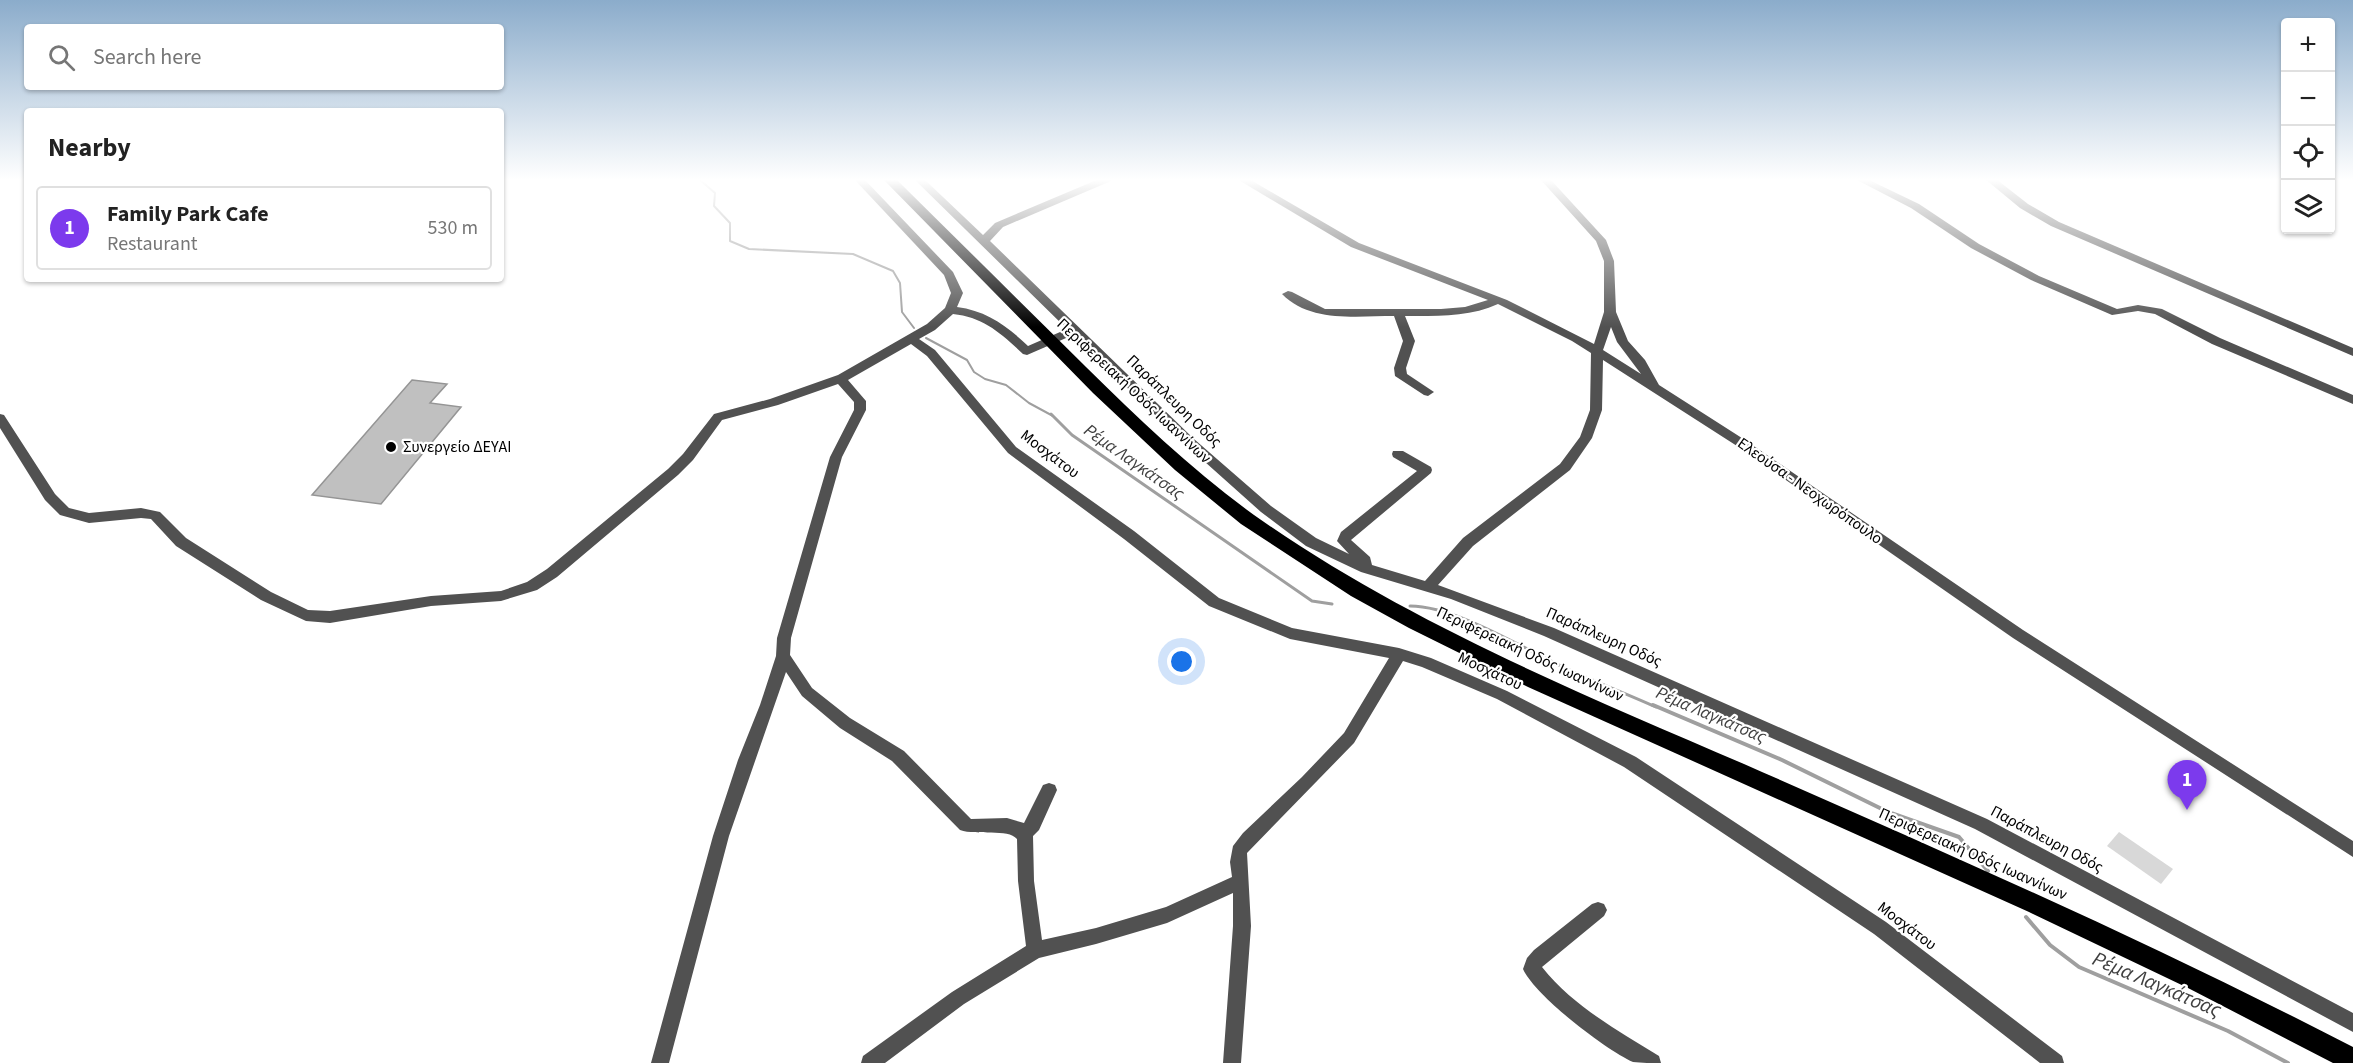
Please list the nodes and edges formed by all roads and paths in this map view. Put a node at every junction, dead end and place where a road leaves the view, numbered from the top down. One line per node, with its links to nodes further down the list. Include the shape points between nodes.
1 (906, 229): 12 (street, via 949,274 957,293)
2 (939, 229): 36 (highway, Περιφερειακή Οδός Ιωαννίνων, via 1137,427 1216,495 1368,597 1548,688 2106,937)
3 (971, 229): 9 (street, Παράπλευρη Οδός)
4 (996, 229): 9 (street)
5 (1327, 229): 11 (street, Ελεούσα - Νεοχωρόπουλο, via 1355,245)
6 (1591, 229): 13 (street, via 1606,249)
7 (1949, 229): 22 (street, via 2035,278 2116,313 2141,308 2158,311 2216,341)
8 (2066, 229): 18 (street)
9 (984, 241): 15 (street, Παράπλευρη Οδός)
10 (1288, 294): 14 (street, via 1321,312)
11 (1497, 300): 14 (street, via 1477,308); 17 (street, Ελεούσα - Νεοχωρόπουλο, via 1562,330)
12 (950, 310): 15 (street, via 991,319 1027,351); 16 (street)
13 (1610, 312): 17 (street); 20 (street, via 1623,342 1641,363)
14 (1398, 313): 21 (street, via 1409,341 1401,376)
15 (1075, 330): 25 (street, Παράπλευρη Οδός, via 1156,411 1266,509 1311,542)
16 (912, 339): 19 (street); 27 (street, Μοσχάτου, via 931,353 1012,450 1214,602 1290,633)
17 (1597, 352): 20 (street, Ελεούσα - Νεοχωρόπουλο); 26 (street, via 1596,410 1586,438 1565,467 1468,542)
18 (2353, 352)
19 (840, 379): 23 (street, via 718,417 673,472 558,569 532,586 491,598 431,601 323,617 297,612 266,596 181,542 155,515 89,518 65,512 50,497); 28 (street, via 860,401 860,410 839,448 829,479 784,638)
20 (1654, 388): 31 (street, Ελεούσα - Νεοχωρόπουλο, via 1749,448 2018,634)
21 (1428, 392)
22 (2353, 400)
23 (0, 418)
24 (1398, 454): 25 (street, via 1426,470 1346,536 1344,541 1365,561)
25 (1366, 568): 26 (street, Παράπλευρη Οδός)
26 (1429, 586): 35 (street, Παράπλευρη Οδός, via 1549,632 1981,824)
27 (1399, 654): 32 (street, via 1349,738 1243,845 1238,862); 41 (street, Μοσχάτου, via 1496,692 1648,773 1880,928)
28 (783, 656): 30 (street, via 814,699 898,756 966,825 975,829 1012,826); 37 (street, via 721,836)
29 (1049, 790): 30 (street, via 1033,825)
30 (1022, 831): 34 (street)
31 (2353, 850)
32 (1241, 880): 34 (street, via 1167,915); 39 (street, via 1242,926)
33 (1598, 910): 40 (street, via 1540,956 1532,969 1587,1022)
34 (1035, 950): 38 (street, via 958,998)
35 (2353, 1023)
36 (2353, 1060)
37 (660, 1063)
38 (870, 1063)
39 (1232, 1063)
40 (1652, 1063)
41 (2055, 1063)

